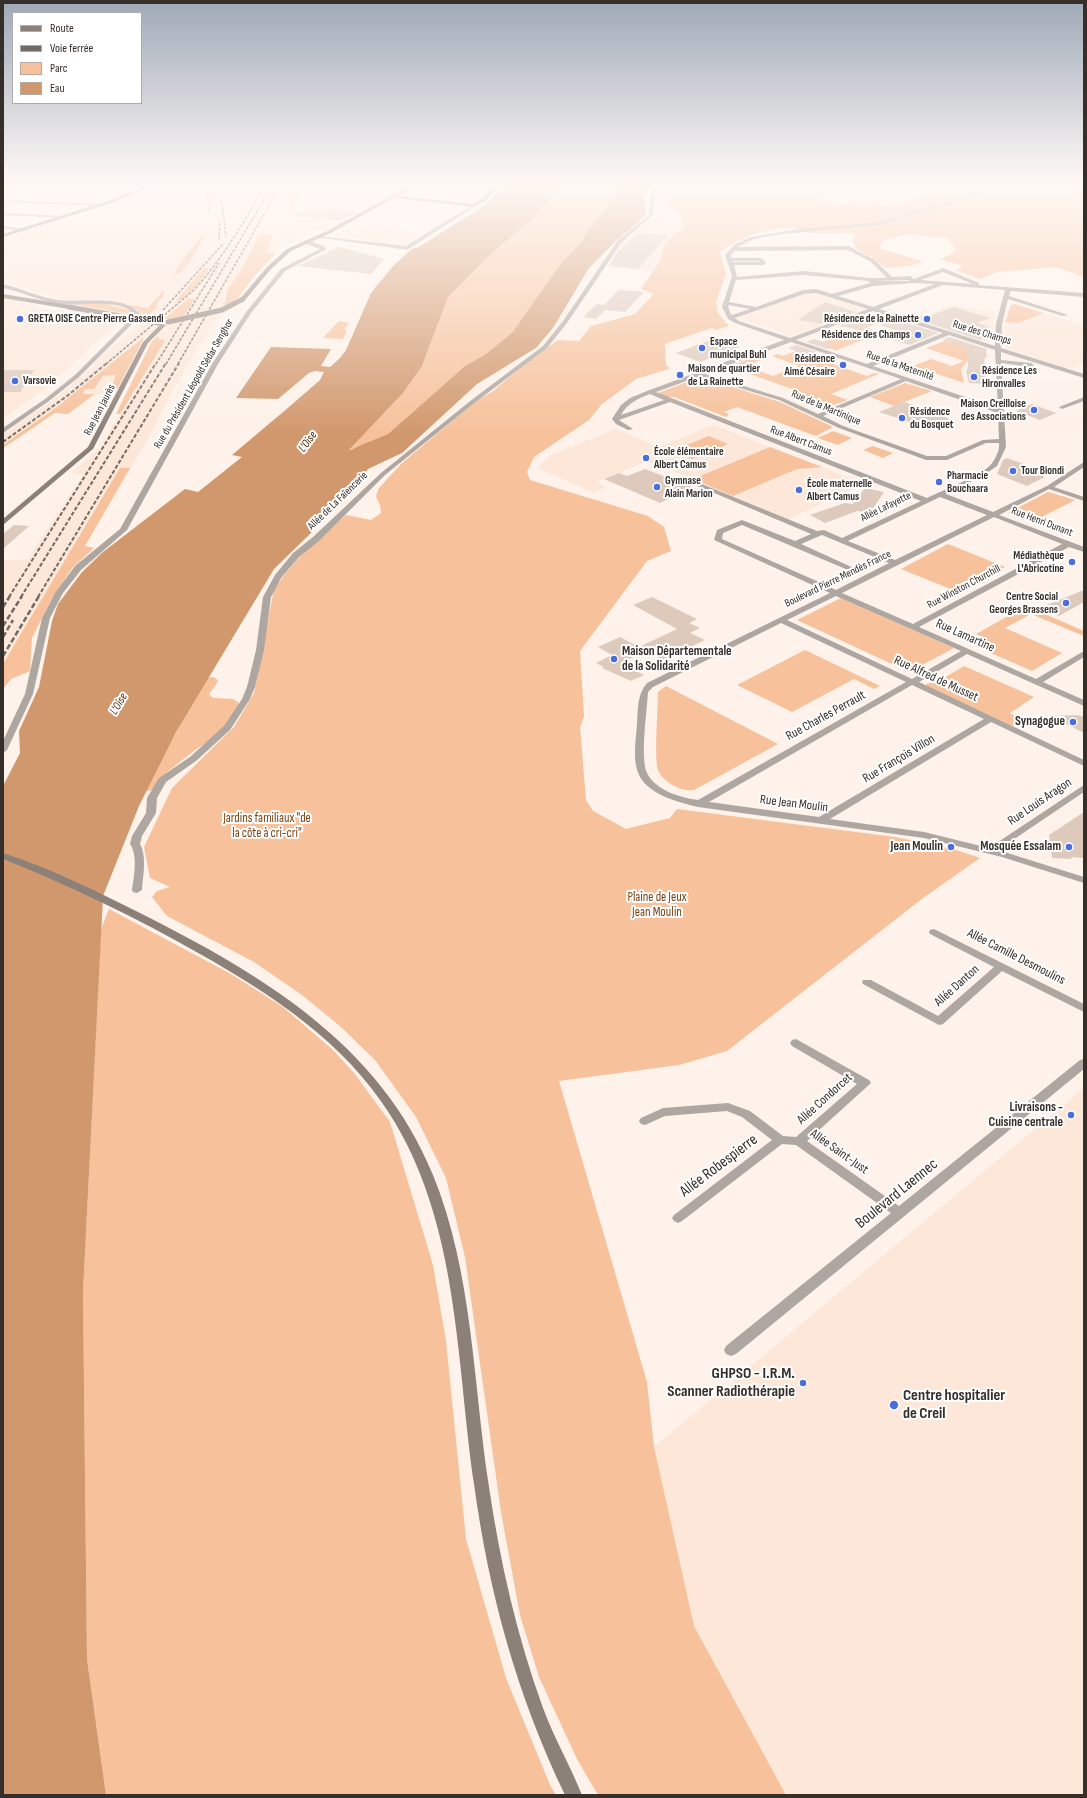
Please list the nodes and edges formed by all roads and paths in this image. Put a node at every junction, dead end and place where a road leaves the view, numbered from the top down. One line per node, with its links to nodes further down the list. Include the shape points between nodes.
1 (271, 267): 23 (street, bridge, via 243,299 235,304 220,311)
2 (289, 267): 71 (street, Rue du Président Léopold Sédar Senghor, via 283,270 249,312 215,364 123,530 78,568 51,607 43,629 29,694)
3 (602, 267): 79 (street, Allée de La Faïencerie, via 547,345 380,476 316,539 296,555 278,576 267,597 260,650 246,698 227,728 193,759 162,780 152,798 151,813 135,844 138,849 139,871)
4 (733, 267): 6 (street)
5 (878, 267): 11 (street)
6 (734, 279): 8 (street, via 804,273); 18 (street)
7 (912, 281): 9 (street); 11 (street, via 910,278); 12 (street, via 943,270)
8 (872, 282): 11 (street); 16 (street)
9 (941, 284): 11 (street); 12 (street)
10 (3, 286): 43 (street, via 61,302 100,302 126,307 136,311 137,316 77,376)
11 (898, 288): 20 (street)
12 (988, 288): 13 (street)
13 (1008, 290): 14 (street); 17 (street, Allée Lafayette)
14 (1084, 295)
15 (3, 296): 23 (street, bridge)
16 (832, 296): 19 (street, Rue des Champs, via 807,291); 20 (street, Rue des Champs)
17 (1007, 297): 21 (street); 26 (street, Allée Lafayette, via 999,323)
18 (726, 303): 19 (street); 22 (street, via 725,309)
19 (756, 309): 22 (street, Rue des Champs)
20 (873, 309): 24 (street, Rue des Champs); 25 (street)
21 (1065, 315)
22 (730, 318): 25 (street, Rue de la Maternité, via 740,324)
23 (163, 323): 54 (street, Rue Jean Jaurès, via 146,342 91,448)
24 (949, 333): 26 (street, Rue des Champs); 28 (street)
25 (790, 340): 28 (street, Rue de la Maternité); 31 (street)
26 (998, 349): 27 (street, Allée Lafayette); 30 (street, Rue des Champs)
27 (998, 361): 34 (street, via 1024,364); 39 (street, Allée Lafayette)
28 (867, 366): 33 (street, Rue de la Maternité)
29 (1079, 368): 30 (street)
30 (1072, 372): 32 (street, Rue des Champs)
31 (700, 374): 35 (street); 40 (street, Rue de la Martinique, via 781,400)
32 (1084, 376)
33 (907, 379): 39 (street, Rue de la Maternité); 40 (street)
34 (1084, 382)
35 (649, 392): 37 (street, Rue Albert Camus); 41 (street, via 627,402)
36 (1084, 399): 38 (street)
37 (670, 400): 41 (street); 52 (street, Rue Albert Camus)
38 (1062, 406)
39 (1002, 412): 44 (street, Allée Lafayette)
40 (818, 416): 44 (street, Rue de la Martinique, via 923,457 944,459 985,442)
41 (615, 419): 42 (street)
42 (630, 428)
43 (3, 431)
44 (1003, 441): 50 (street, Allée Lafayette, via 995,465)
45 (1084, 464): 46 (street, Boulevard Pierre Mendès France)
46 (1073, 472): 47 (street); 49 (street, Boulevard Pierre Mendès France)
47 (1081, 475)
48 (695, 483): 56 (street, via 818,534 821,532)
49 (1049, 486): 51 (street); 53 (street, Boulevard Pierre Mendès France)
50 (940, 494): 52 (street, Allée Lafayette); 53 (street, Rue Henri Dunant)
51 (1084, 499)
52 (926, 500): 56 (street, Allée Lafayette)
53 (992, 514): 58 (street, Rue Henri Dunant); 60 (street, Boulevard Pierre Mendès France)
54 (3, 523)
55 (814, 535): 57 (street)
56 (842, 540): 60 (street)
57 (795, 544): 61 (street, via 854,570); 61 (street, Rue Lamartine, via 742,522 720,532 718,540)
58 (1068, 544): 59 (street, Rue Henri Dunant); 63 (street, Rue Winston Churchill)
59 (1084, 550)
60 (895, 563): 61 (street, Boulevard Pierre Mendès France)
61 (829, 589): 62 (street, Boulevard Pierre Mendès France); 63 (street, Rue Lamartine)
62 (780, 620): 66 (street, Boulevard Pierre Mendès France); 68 (street, Rue Alfred de Musset)
63 (913, 627): 64 (street, Rue Lamartine)
64 (967, 651): 67 (street, Rue Lamartine); 68 (street, Rue Charles Perrault)
65 (1084, 653): 67 (street)
66 (694, 663): 74 (street, Rue Jean Moulin, via 645,690 640,762 643,774 656,786 674,797)
67 (1037, 682): 69 (street, Rue Lamartine)
68 (913, 683): 70 (street, Rue Alfred de Musset); 74 (street, Rue Charles Perrault)
69 (1084, 702)
70 (990, 719): 72 (street, Rue Alfred de Musset); 75 (street, Rue François Villon)
71 (3, 750)
72 (1083, 762)
73 (1084, 788): 76 (street, Rue Louis Aragon)
74 (698, 804): 75 (street, Rue Jean Moulin)
75 (821, 820): 76 (street, Rue Jean Moulin, via 913,833)
76 (991, 851): 78 (street, Rue Jean Moulin)
77 (3, 856): 92 (street, via 92,893 180,938 268,990 330,1037 351,1057 396,1114 415,1148 437,1204 452,1264 461,1317 482,1497 517,1659 550,1748)
78 (1084, 880)
79 (137, 890)
80 (934, 932): 81 (street, Allée Camille Desmoulins)
81 (1001, 966): 82 (street, Allée Danton, via 939,1021); 83 (street, Allée Camille Desmoulins)
82 (867, 982)
83 (1084, 1008)
84 (796, 1043): 88 (street, Allée Condorcet, via 865,1083)
85 (1084, 1063): 89 (street, Boulevard Laennec)
86 (645, 1121): 87 (street, via 663,1112 728,1107 746,1114)
87 (780, 1140): 88 (street, Allée Saint-Just); 90 (street, Allée Robespierre)
88 (799, 1141): 89 (street, Allée Saint-Just)
89 (900, 1213): 91 (street, Boulevard Laennec)
90 (678, 1218)
91 (731, 1350)
92 (574, 1795)

